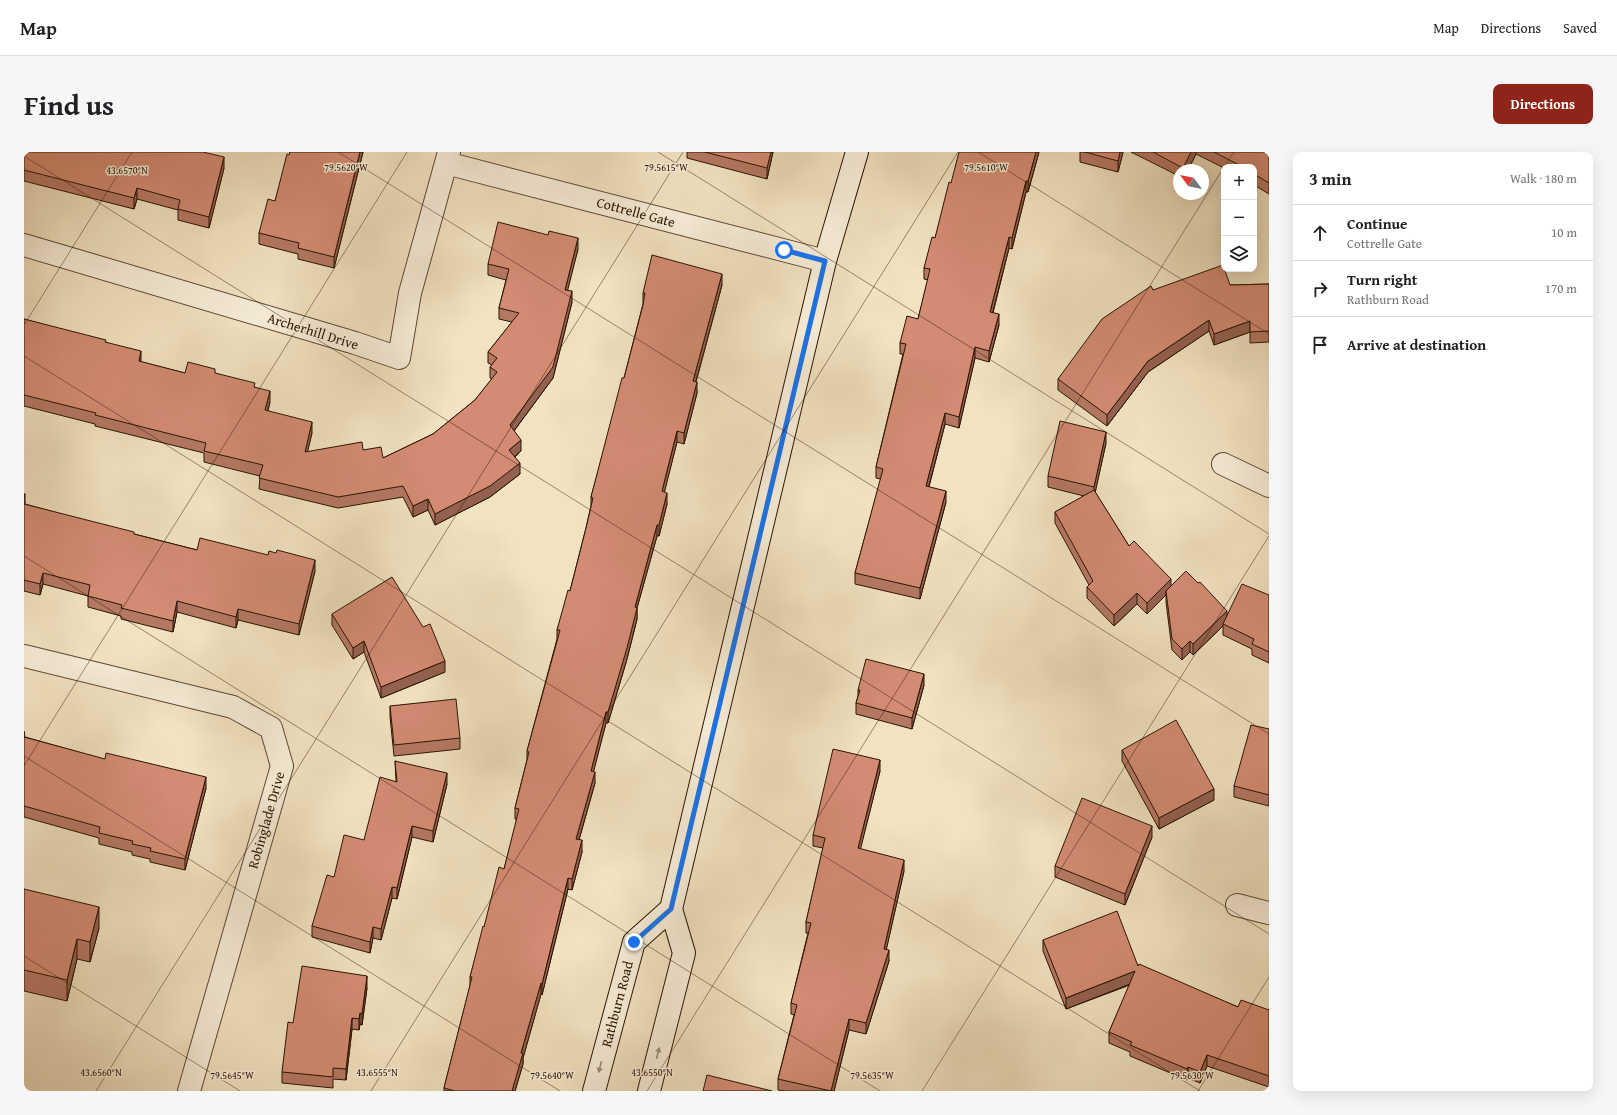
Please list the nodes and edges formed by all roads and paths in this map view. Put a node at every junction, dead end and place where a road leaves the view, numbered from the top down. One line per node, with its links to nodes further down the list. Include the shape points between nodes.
1 (857, 152): 4 (street)
2 (448, 157): 3 (street, Archerhill Drive, via 410,293 399,358); 4 (street, Cottrelle Gate)
3 (24, 245)
4 (825, 261): 9 (street)
5 (1222, 464): 6 (street)
6 (1269, 486)
7 (24, 656): 11 (street, Robinglade Drive, via 233,708 271,728 282,766)
8 (1237, 905): 10 (street)
9 (671, 909): 12 (street, Rathburn Road, one-way to 12, via 634,942); 13 (street, one-way to 9, via 684,953)
10 (1269, 913)
11 (190, 1091)
12 (594, 1091)
13 (649, 1091)

